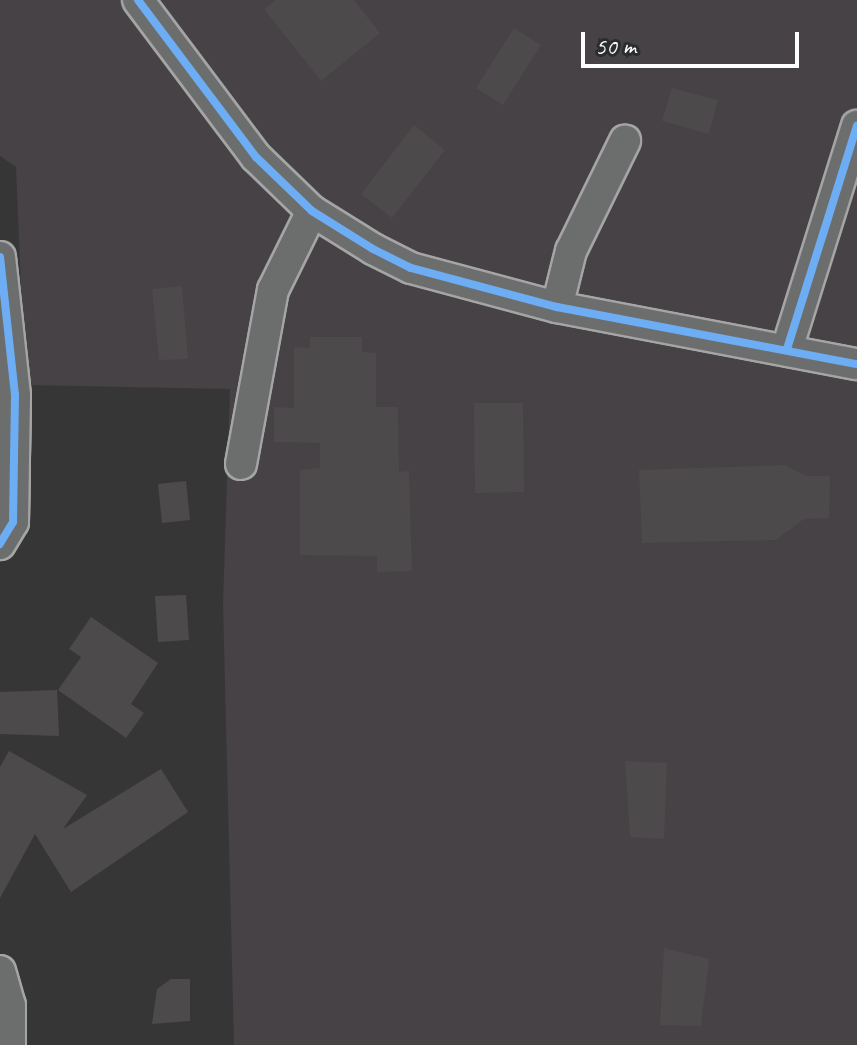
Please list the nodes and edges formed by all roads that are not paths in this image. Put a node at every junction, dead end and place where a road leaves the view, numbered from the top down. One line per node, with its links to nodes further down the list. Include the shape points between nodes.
1 (138, 0): 4 (street, via 256,157)
2 (857, 126): 7 (street)
3 (625, 141): 6 (street, via 571,251)
4 (312, 211): 6 (street, via 411,268); 9 (street, via 273,290)
5 (0, 257): 10 (street, via 15,395 13,522)
6 (557, 307): 7 (street)
7 (787, 349): 8 (street)
8 (857, 364)
9 (241, 464)
10 (0, 544)
11 (0, 971): 12 (street, via 10,1005)
12 (10, 1045)

